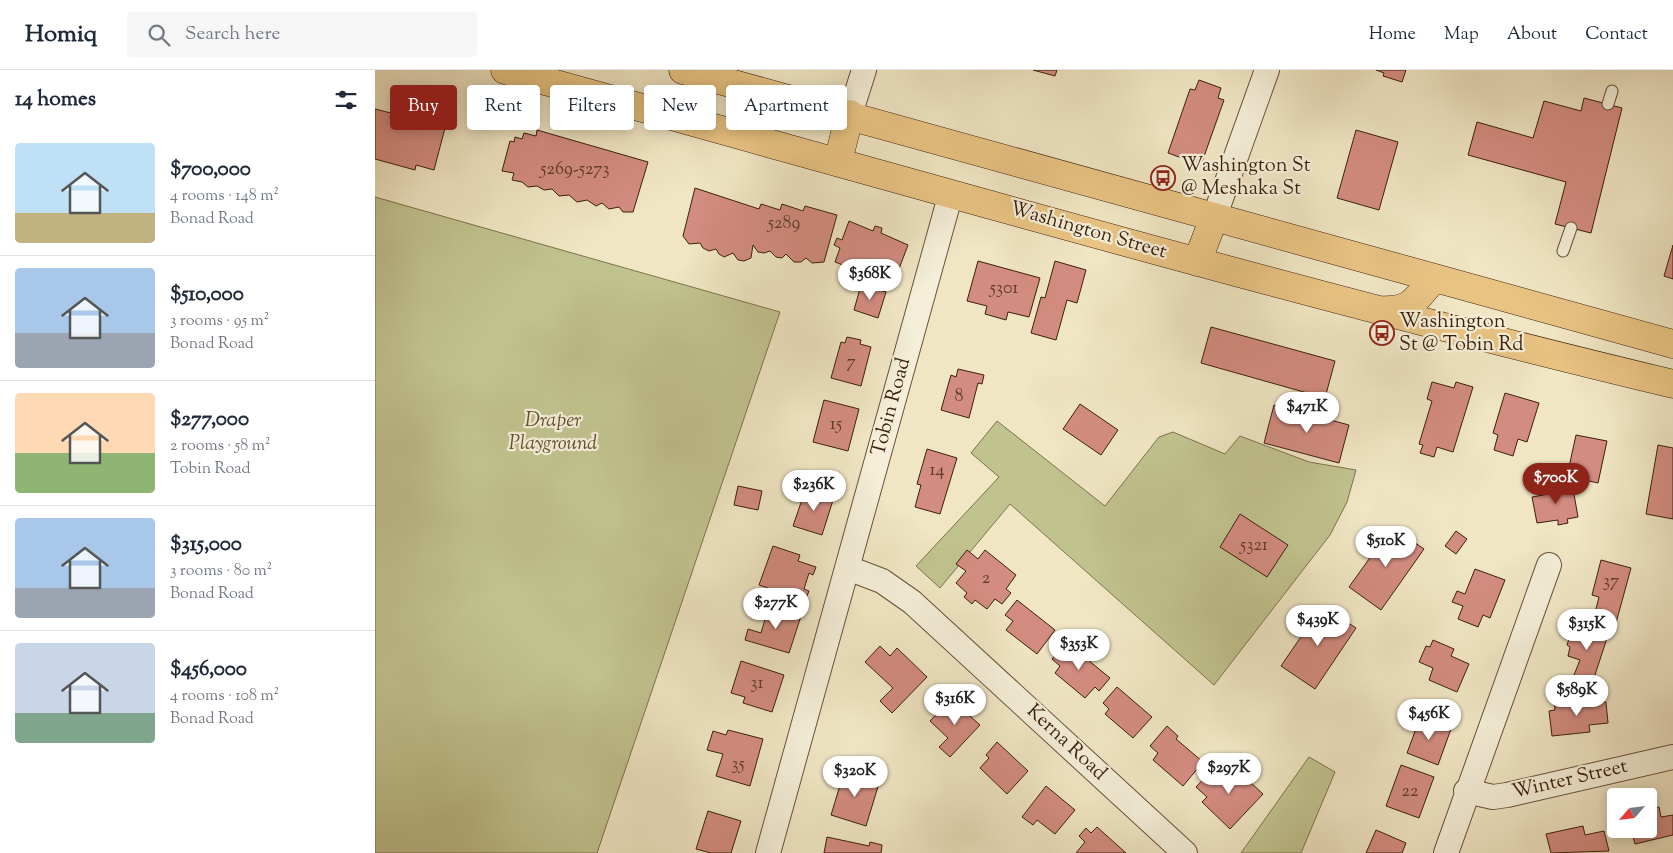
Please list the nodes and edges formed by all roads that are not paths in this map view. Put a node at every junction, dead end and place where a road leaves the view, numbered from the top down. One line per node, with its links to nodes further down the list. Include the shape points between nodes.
1 (505, 70): 8 (main road, Washington Street)
2 (683, 70): 7 (main road)
3 (864, 70): 7 (street)
4 (1267, 70): 10 (street)
5 (1612, 91): 6 (lane)
6 (1608, 104)
7 (850, 114): 8 (main road); 10 (main road)
8 (838, 161): 9 (main road, Washington Street)
9 (951, 193): 13 (main road, Washington Street); 19 (street, Tobin Road)
10 (1214, 218): 13 (main road); 14 (main road)
11 (1571, 228): 12 (lane)
12 (1563, 251)
13 (1197, 262): 15 (main road, Washington Street)
14 (1435, 278): 15 (main road, via 1421,296 1406,307 1384,310); 16 (main road)
15 (1361, 307): 17 (main road, Washington Street)
16 (1673, 344)
17 (1673, 384)
18 (1549, 565): 21 (street)
19 (848, 568): 22 (street, Tobin Road); 23 (street, Kerna Road, via 882,581 912,602)
20 (1673, 757): 21 (street, Winter Street, via 1507,795 1493,797)
21 (1466, 791): 24 (street)
22 (768, 853)
23 (1185, 853)
24 (1445, 853)

